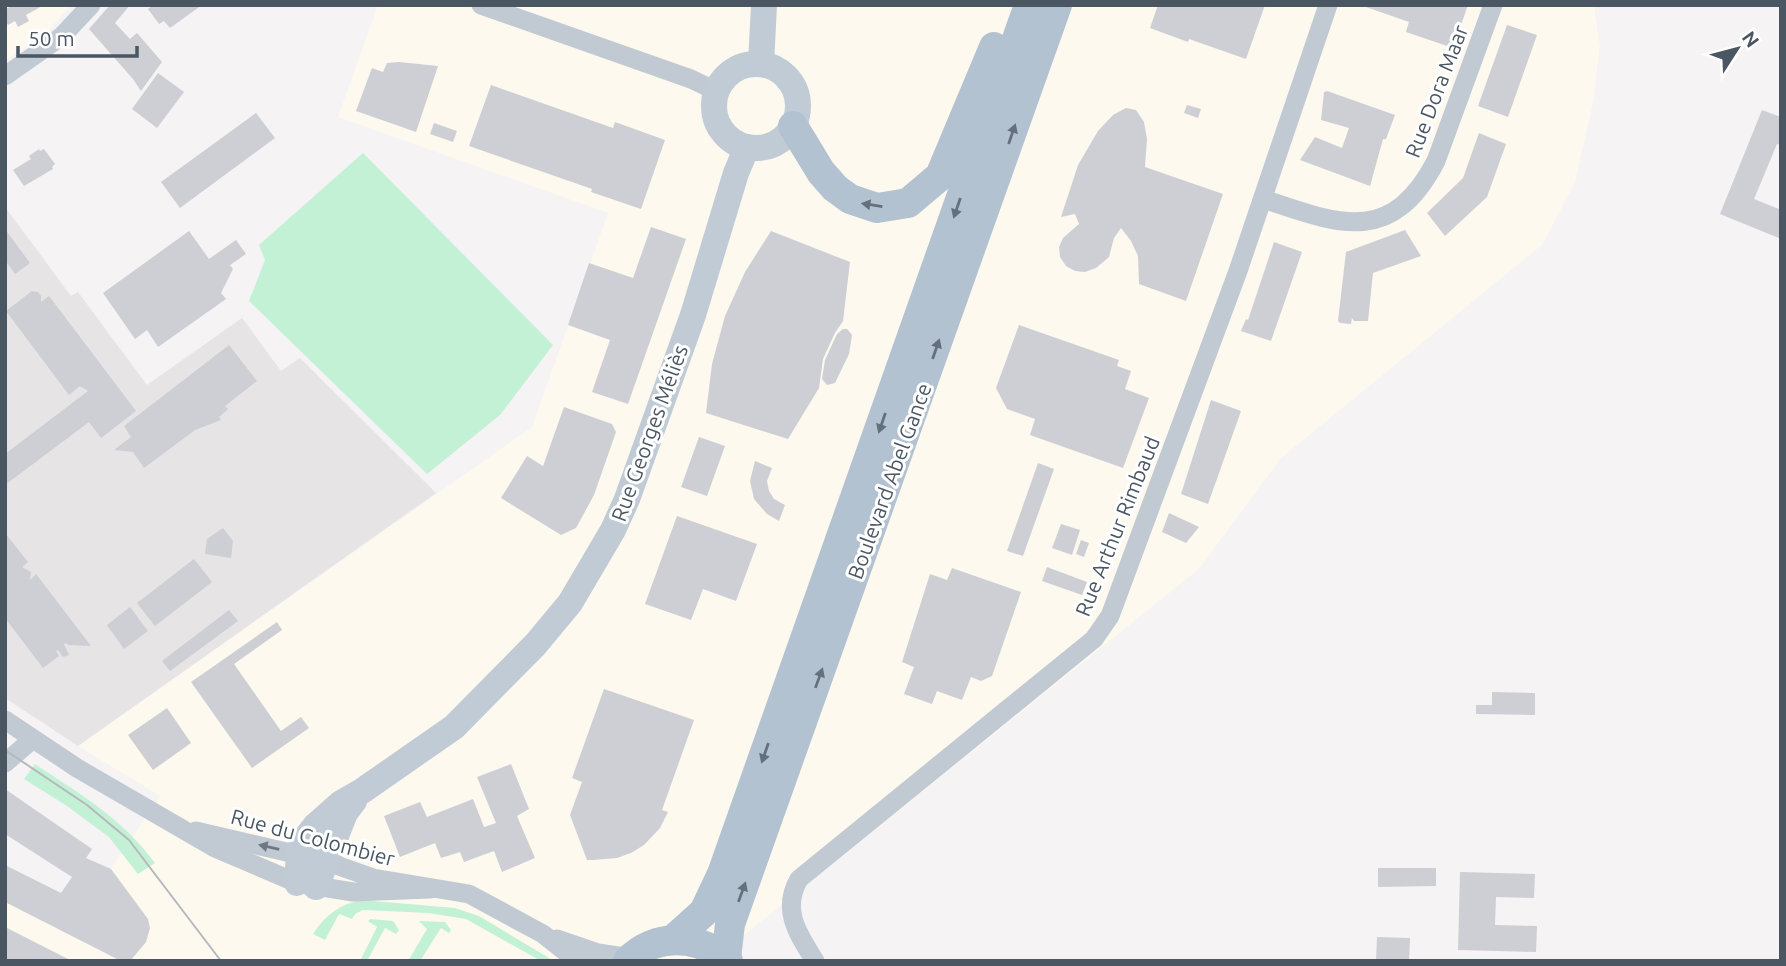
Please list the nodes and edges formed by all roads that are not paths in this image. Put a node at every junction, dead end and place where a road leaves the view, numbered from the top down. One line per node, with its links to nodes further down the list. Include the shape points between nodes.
1 (91, 5): 10 (street, via 62,36)
2 (481, 5): 11 (street)
3 (764, 5): 9 (street)
4 (1012, 5): 12 (main road, one-way to 12, via 940,176 908,202 877,208 850,199 821,172)
5 (1029, 5): 25 (main road, Boulevard Abel Gance, one-way to 25, via 722,874 704,912)
6 (1058, 5): 28 (main road, Boulevard Abel Gance, one-way to 6, via 730,925)
7 (1328, 5): 14 (street, Rue Arthur Rimbaud)
8 (1493, 5): 14 (street, Rue Dora Maar, via 1436,161 1405,204 1387,214 1346,223)
9 (761, 64): 11 (street, via 734,69); 12 (street, via 778,70 791,82 798,99)
10 (5, 76)
11 (716, 91): 13 (street, via 713,109 719,126 730,140)
12 (793, 126): 13 (street, via 788,135 769,146)
13 (747, 148): 18 (street, Rue Georges Méliès, via 643,459 594,564 570,603 535,645 454,727)
14 (1263, 199): 26 (street, Rue Arthur Rimbaud, via 1110,615 1094,639 799,878 791,910)
15 (5, 720): 16 (street, Rue du Colombier)
16 (33, 739): 17 (street); 19 (street, Rue du Colombier)
17 (5, 763)
18 (362, 791): 20 (street, Rue Georges Méliès, via 315,826); 21 (street, Rue Georges Méliès, via 345,813)
19 (184, 829): 20 (street, Rue du Colombier, one-way to 19); 22 (street, Rue du Colombier, via 215,848)
20 (299, 854): 21 (street, Rue du Colombier); 22 (street, Rue Georges Méliès)
21 (325, 861): 22 (street, Rue Georges Méliès); 23 (street, Rue du Colombier, via 373,878)
22 (307, 885): 23 (street, Rue du Colombier, via 353,892)
23 (430, 889): 24 (street, Rue du Colombier, via 469,894)
24 (542, 934): 27 (street, Rue du Colombier); 29 (street, Rue du Colombier)
25 (674, 939): 27 (main road, via 651,944); 28 (main road, via 702,943)
26 (806, 952): 30 (street, Rue Arthur Rimbaud)
27 (629, 959)
28 (727, 960)
29 (577, 961)
30 (816, 961)

